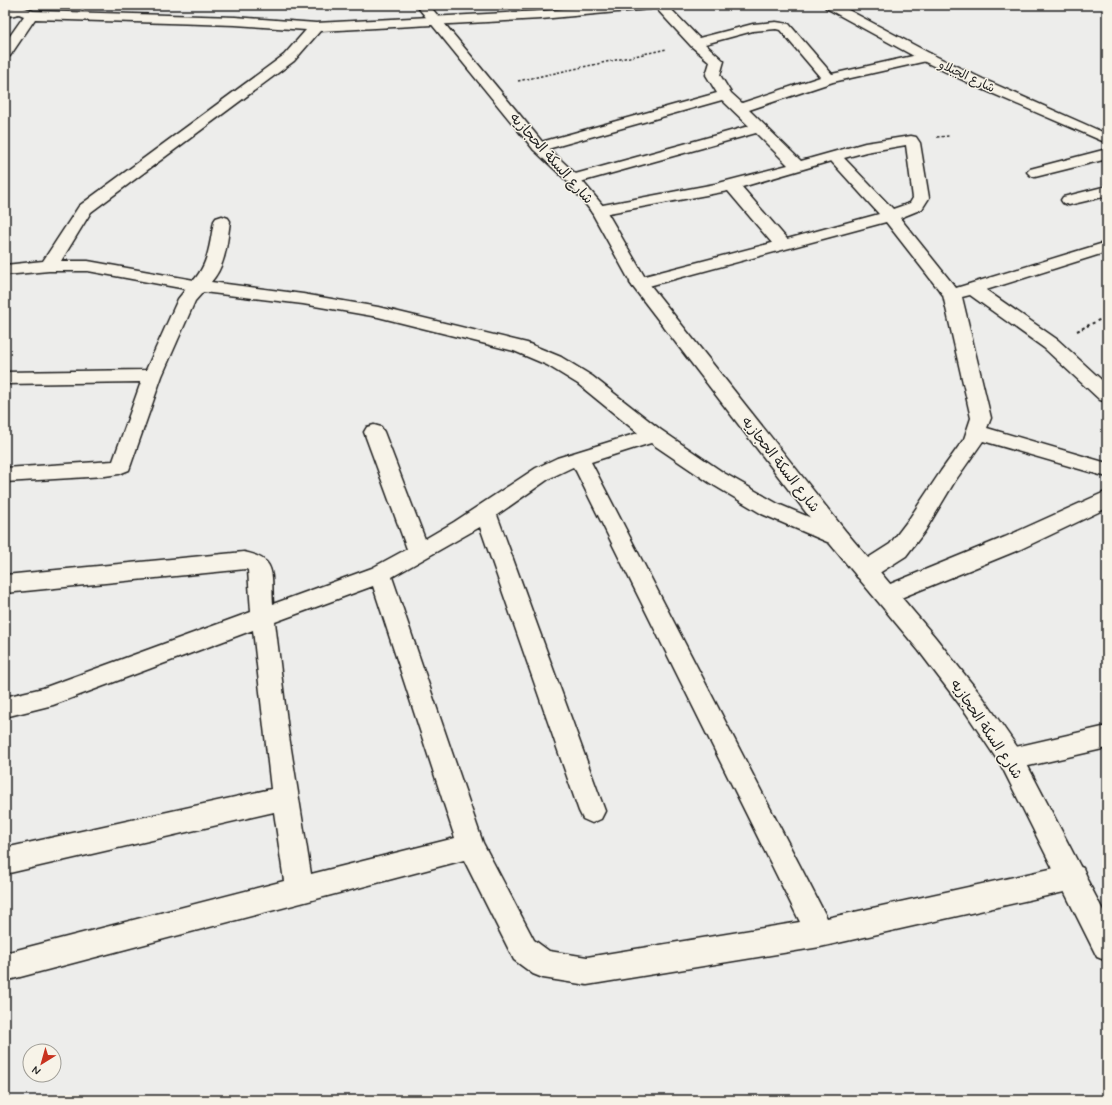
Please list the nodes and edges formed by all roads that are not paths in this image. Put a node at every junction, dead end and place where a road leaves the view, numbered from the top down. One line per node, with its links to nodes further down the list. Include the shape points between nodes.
1 (650, 5): 5 (street, via 541,15)
2 (660, 5): 8 (street)
3 (830, 5): 10 (street, شارع الجبلاو)
4 (5, 13): 6 (street, via 21,10)
5 (428, 13): 7 (street); 16 (street, شارع السكة الحجازيه)
6 (32, 15): 7 (street, via 237,16); 9 (street)
7 (316, 27): 30 (street, via 289,58 85,209)
8 (696, 43): 11 (street, via 743,30 778,25 784,27); 12 (street, via 717,61 713,75)
9 (5, 53)
10 (926, 57): 11 (street); 15 (street, شارع الجبلاو)
11 (828, 79): 13 (street)
12 (725, 95): 13 (street); 16 (street)
13 (738, 109): 14 (street)
14 (759, 128): 19 (street); 21 (street)
15 (1107, 139)
16 (539, 147): 21 (street, شارع السكة الحجازيه)
17 (1107, 154): 20 (street)
18 (834, 156): 19 (street); 26 (street); 26 (street, via 911,140 921,198 916,206)
19 (798, 166): 22 (street)
20 (1035, 172)
21 (573, 179): 25 (street, شارع السكة الحجازيه)
22 (732, 185): 25 (street); 28 (street)
23 (1107, 191): 24 (street)
24 (1069, 200)
25 (598, 210): 32 (street, شارع السكة الحجازيه)
26 (890, 216): 28 (street); 35 (street)
27 (222, 221): 33 (street, via 215,262 210,273)
28 (783, 245): 32 (street)
29 (1107, 247): 34 (street)
30 (49, 266): 31 (street); 33 (street, via 88,266)
31 (5, 270)
32 (640, 283): 47 (street, شارع السكة الحجازيه)
33 (198, 286): 36 (street, via 186,299); 41 (street, via 378,312 520,347 554,361 585,380)
34 (972, 288): 35 (street); 38 (street, via 1050,344)
35 (952, 294): 40 (street, via 981,418)
36 (153, 376): 37 (street); 44 (street, via 122,465)
37 (5, 378)
38 (1107, 396)
39 (374, 432): 48 (street)
40 (976, 432): 43 (street); 49 (street, via 973,441 898,550)
41 (654, 435): 42 (street); 47 (street, via 770,509)
42 (578, 459): 46 (street, via 543,473); 63 (street, via 585,468)
43 (1107, 470)
44 (5, 475)
45 (1107, 499): 52 (street, via 1013,543)
46 (485, 512): 48 (street); 58 (street)
47 (839, 539): 49 (street, شارع السكة الحجازيه)
48 (419, 552): 50 (street)
49 (865, 571): 52 (street, شارع السكة الحجازيه)
50 (380, 574): 53 (street); 59 (street)
51 (5, 584): 53 (street, via 244,560 259,567)
52 (886, 595): 56 (street, شارع السكة الحجازيه, via 976,706)
53 (263, 617): 54 (street, via 44,698); 57 (street)
54 (5, 707)
55 (1107, 737): 56 (street)
56 (1011, 759): 61 (street, شارع السكة الحجازيه)
57 (284, 798): 60 (street); 62 (street)
58 (592, 811)
59 (471, 846): 62 (street); 63 (street, via 524,950 543,964 586,971)
60 (5, 861)
61 (1073, 877): 63 (street); 64 (street, شارع السكة الحجازيه)
62 (300, 891): 65 (street)
63 (820, 933)
64 (1107, 947)
65 (5, 967)

